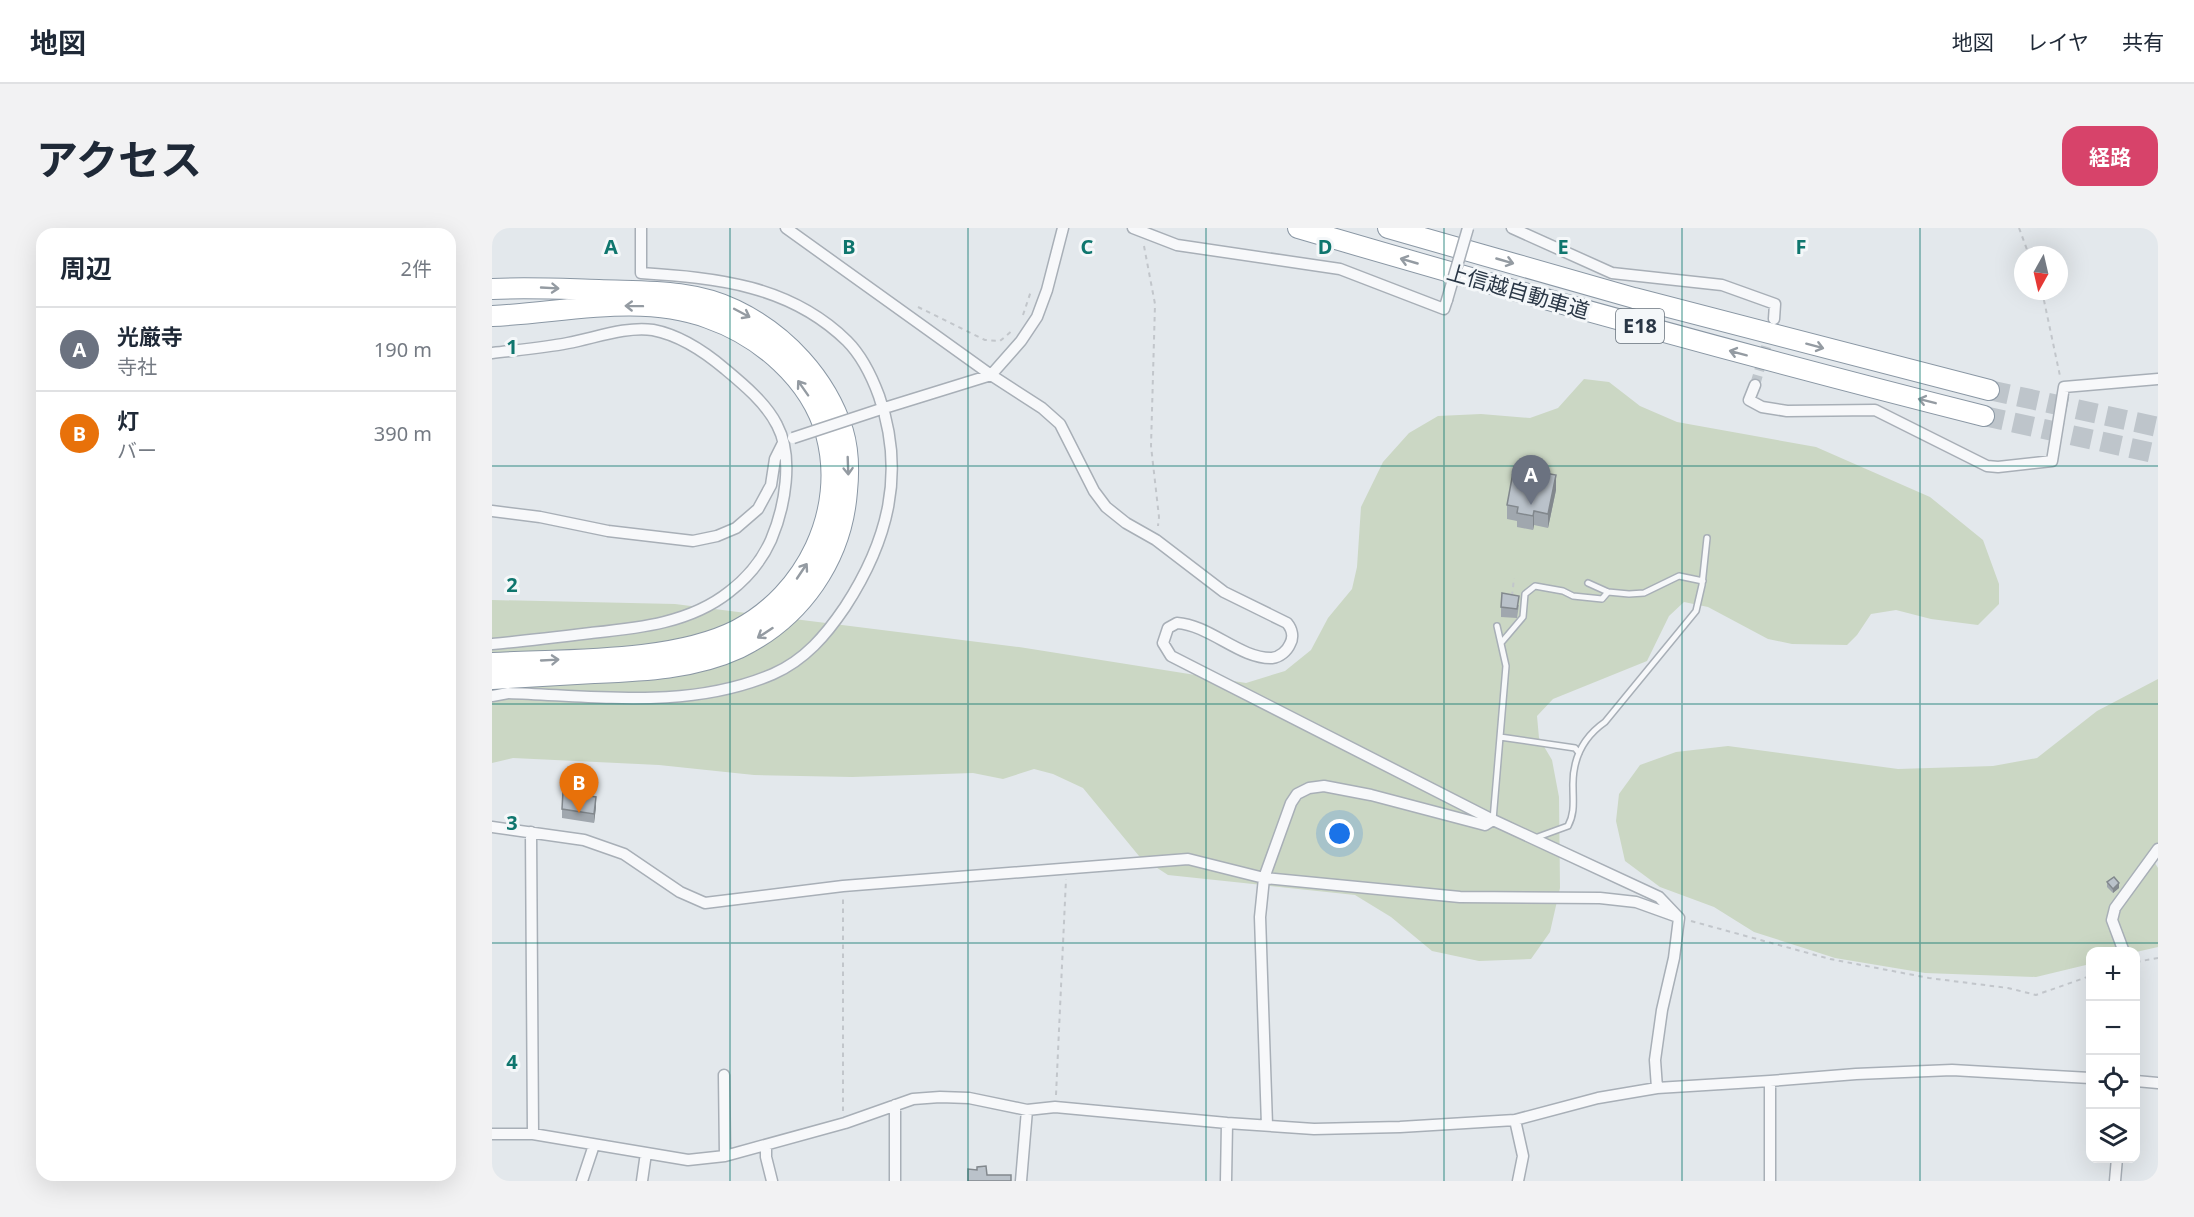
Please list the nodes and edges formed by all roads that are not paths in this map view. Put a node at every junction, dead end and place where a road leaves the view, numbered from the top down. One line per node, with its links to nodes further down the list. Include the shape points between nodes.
1 (642, 228): 17 (street, via 641,273 728,281 784,299 808,312 849,343 874,382)
2 (786, 228): 13 (street)
3 (1063, 228): 13 (street, via 1037,317)
4 (1133, 228): 7 (street, bridge, via 1177,245 1340,269 1444,309)
5 (1298, 228): 18 (highway, 上信越自動車道 / E18, one-way to 5, via 1808,372)
6 (1388, 228): 16 (highway, 上信越自動車道 / E18, one-way to 16, via 1645,301)
7 (1468, 228)
8 (1512, 228): 11 (street, via 1612,273 1722,285 1775,304)
9 (492, 289): 29 (highway, one-way to 29, via 661,291 709,300 740,312 795,352 825,391 844,433 849,475 843,521 826,566 798,605 760,636 714,657 667,668)
10 (492, 316): 28 (highway, one-way to 10, via 667,651 716,639 738,629 781,597 812,555 827,515 831,474 826,434 808,395 780,362 746,334 726,324 685,311 643,306)
11 (1774, 319)
12 (492, 353): 19 (street, via 629,330 654,330 699,350 736,378)
13 (991, 375): 17 (street); 33 (street, via 1060,424 1106,507 1224,592 1287,623 1292,632 1288,648 1274,658 1253,654 1199,628 1176,623 1168,628 1163,643 1172,656)
14 (2158, 379): 15 (street, via 2064,387 2052,461 1998,467 1987,466 1875,410 1787,411 1762,406 1749,400)
15 (1755, 385)
16 (1989, 390)
17 (880, 409): 19 (street, bridge); 30 (street, via 891,440 893,468 879,542 836,620 818,643 797,660 774,674 744,684 686,697 508,693)
18 (1984, 416)
19 (788, 439): 20 (street, via 775,459 771,484 758,509 736,528 717,536 693,541); 27 (street, via 783,494 770,540 761,558 728,593 686,616 661,624)
20 (492, 511)
21 (1707, 538): 22 (lane)
22 (1703, 581): 24 (lane, via 1679,576 1644,593); 32 (lane, via 1696,611 1605,722 1593,731)
23 (1588, 583): 24 (lane)
24 (1608, 592): 26 (lane, via 1602,599 1535,586 1525,594 1523,617)
25 (1497, 626): 26 (lane)
26 (1501, 643): 31 (lane, via 1506,666)
27 (492, 644)
28 (492, 663)
29 (492, 679)
30 (492, 696)
31 (1500, 737): 32 (lane, via 1575,748); 33 (lane)
32 (1579, 753): 36 (lane, via 1575,759 1572,819 1568,826)
33 (1493, 820): 36 (street); 38 (street, via 1485,825 1371,795 1324,786 1309,788 1297,794 1291,803)
34 (492, 827): 35 (street)
35 (531, 832): 38 (street, via 584,840 624,854 680,892 705,903 843,886 1188,859); 53 (street)
36 (1533, 839): 39 (street, via 1659,897)
37 (2158, 849): 40 (street, via 2115,908 2112,920)
38 (1264, 878): 39 (street, via 1460,897 1600,898 1636,902); 51 (street, via 1260,917)
39 (1679, 918): 46 (street, via 1655,1060)
40 (2122, 947)
41 (724, 1075): 57 (street)
42 (2086, 1078): 43 (street, via 1952,1070)
43 (1770, 1081): 46 (street); 66 (street)
44 (2140, 1082): 45 (street)
45 (2158, 1083)
46 (1657, 1088): 49 (street, via 1598,1098)
47 (895, 1105): 48 (street, via 913,1099 969,1098); 55 (street); 62 (street)
48 (1027, 1110): 50 (street, via 1055,1107); 63 (street)
49 (1515, 1120): 51 (street, via 1314,1129); 65 (street, via 1523,1156)
50 (1227, 1123): 51 (street); 64 (street)
51 (1267, 1125)
52 (492, 1134): 53 (street)
53 (532, 1134): 54 (street)
54 (594, 1145): 56 (street); 59 (street)
55 (766, 1145): 57 (street); 61 (street)
56 (646, 1153): 57 (street, via 688,1160); 60 (street)
57 (725, 1156)
58 (2117, 1163): 67 (street)
59 (582, 1181)
60 (642, 1181)
61 (772, 1181)
62 (895, 1181)
63 (1021, 1181)
64 (1226, 1181)
65 (1518, 1181)
66 (1770, 1181)
67 (2115, 1181)

